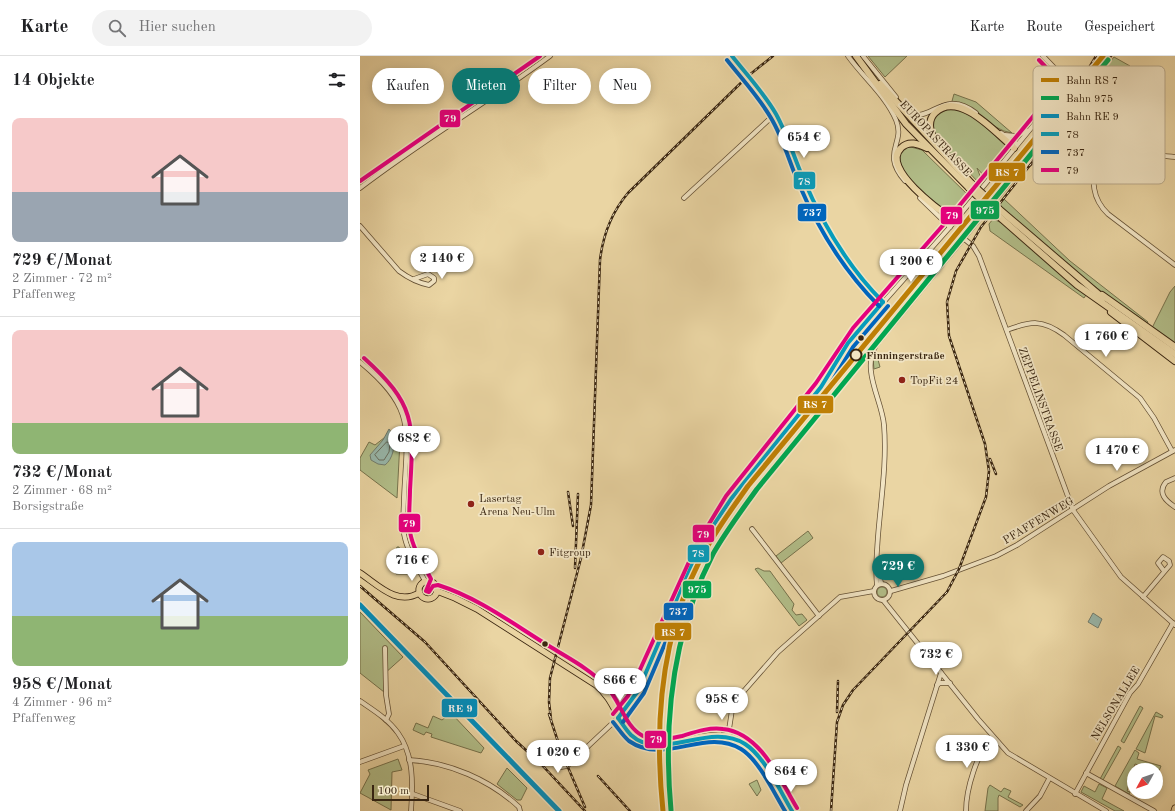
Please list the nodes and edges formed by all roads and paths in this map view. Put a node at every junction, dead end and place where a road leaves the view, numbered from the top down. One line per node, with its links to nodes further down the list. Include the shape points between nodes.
1 (550, 56): 24 (street, via 502,92)
2 (732, 56): 10 (street)
3 (848, 56): 9 (street, EUROPASTRASSE)
4 (857, 56): 11 (highway, EUROPASTRASSE); 12 (highway, EUROPASTRASSE)
5 (863, 56): 8 (street, EUROPASTRASSE)
6 (1044, 56): 7 (street)
7 (1053, 66)
8 (894, 95): 11 (highway); 15 (street, EUROPASTRASSE, via 917,116 946,103 964,105)
9 (884, 102): 12 (highway); 29 (street, EUROPASTRASSE, via 897,121 893,158 895,169)
10 (776, 114): 25 (street); 35 (street, via 822,221 853,270)
11 (915, 123): 18 (highway, EUROPASTRASSE)
12 (906, 124): 17 (highway, EUROPASTRASSE)
13 (1033, 126): 14 (street)
14 (1030, 130): 15 (street, via 1017,136); 16 (street)
15 (1004, 135): 16 (street)
16 (1016, 146): 18 (highway, via 970,112 952,106 938,110 931,119 930,130); 27 (street)
17 (930, 149): 23 (highway, EUROPASTRASSE); 27 (highway, via 913,143 904,145 896,158 898,168 931,204)
18 (938, 149): 23 (highway, EUROPASTRASSE)
19 (1165, 157): 20 (street)
20 (1175, 158)
21 (1033, 162): 30 (street, via 1014,177)
22 (1093, 184): 31 (street, via 1096,196 1108,214)
23 (970, 186): 26 (highway, EUROPASTRASSE, bridge)
24 (360, 188)
25 (684, 198)
26 (997, 211): 33 (highway, EUROPASTRASSE); 34 (highway, EUROPASTRASSE)
27 (955, 221): 29 (street)
28 (360, 226): 32 (street, via 399,271)
29 (950, 227): 35 (street)
30 (963, 238): 37 (street, ZEPPELINSTRASSE, via 977,250); 50 (street, via 872,352 870,367 882,412 885,443 877,562)
31 (1175, 265)
32 (414, 279)
33 (1077, 285): 36 (highway, EUROPASTRASSE); 40 (highway)
34 (1092, 289): 36 (highway, EUROPASTRASSE); 38 (highway)
35 (884, 302): 64 (street, via 848,343 821,387 731,499 713,526 692,565)
36 (1122, 316): 39 (highway, EUROPASTRASSE)
37 (1007, 330): 42 (street, via 1038,322 1051,326 1064,335 1140,398); 45 (street, ZEPPELINSTRASSE)
38 (1175, 347)
39 (1175, 354)
40 (1175, 361)
41 (360, 362): 49 (street, via 392,393 403,414 406,441 404,534)
42 (1173, 451): 45 (street, PFAFFENWEG, via 1109,486)
43 (1175, 478): 44 (street, via 1166,482 1162,492 1165,499)
44 (1175, 507)
45 (1073, 510): 51 (street, PFAFFENWEG, via 996,556 932,580); 55 (street, ZEPPELINSTRASSE, via 1115,571)
46 (752, 529): 57 (street)
47 (1164, 571): 55 (street)
48 (360, 572): 53 (main road, via 399,597 409,598)
49 (425, 581): 52 (main road, via 434,583); 53 (main road, via 419,587)
50 (879, 584): 51 (street, via 887,585); 54 (street)
51 (890, 590): 56 (street, via 889,597)
52 (437, 591): 53 (main road, via 428,599); 63 (main road, via 455,598 497,622 589,680)
53 (419, 593)
54 (874, 593): 56 (street, via 877,598); 57 (street, via 840,597)
55 (1143, 597): 58 (street, ZEPPELINSTRASSE)
56 (884, 600): 60 (street)
57 (819, 616): 68 (street, via 778,652 741,692 734,704)
58 (1174, 624): 76 (street, NELSONALLEE, via 1130,693)
59 (385, 648): 67 (street, via 389,714)
60 (941, 673): 61 (street); 62 (street)
61 (950, 683): 62 (street, via 939,683); 69 (street)
62 (935, 689): 85 (street)
63 (606, 695): 64 (street, via 613,703 621,706); 66 (main road)
64 (633, 699): 66 (street)
65 (360, 701): 67 (street)
66 (618, 718): 71 (main road, via 635,738); 73 (street, via 567,766 561,767)
67 (386, 720): 70 (street, via 398,733)
68 (728, 736): 72 (main road, via 713,735); 84 (main road, via 746,744)
69 (993, 737): 77 (street, via 1013,757); 86 (street, via 985,746 971,781)
70 (404, 746): 74 (street); 75 (street)
71 (657, 746)
72 (664, 746)
73 (555, 756)
74 (409, 760): 78 (street, via 413,779); 83 (street, via 441,764 473,776 496,789 519,807)
75 (360, 762)
76 (1086, 773): 79 (street, NELSONALLEE); 89 (street)
77 (1049, 779): 79 (street); 87 (street, via 1040,796)
78 (412, 794): 81 (street); 82 (street)
79 (1075, 794): 88 (street)
80 (1175, 808): 90 (main road)
81 (411, 811)
82 (460, 811)
83 (520, 811)
84 (792, 811)
85 (900, 811)
86 (966, 811)
87 (1026, 811)
88 (1106, 811)
89 (1154, 811)
90 (1174, 811)

